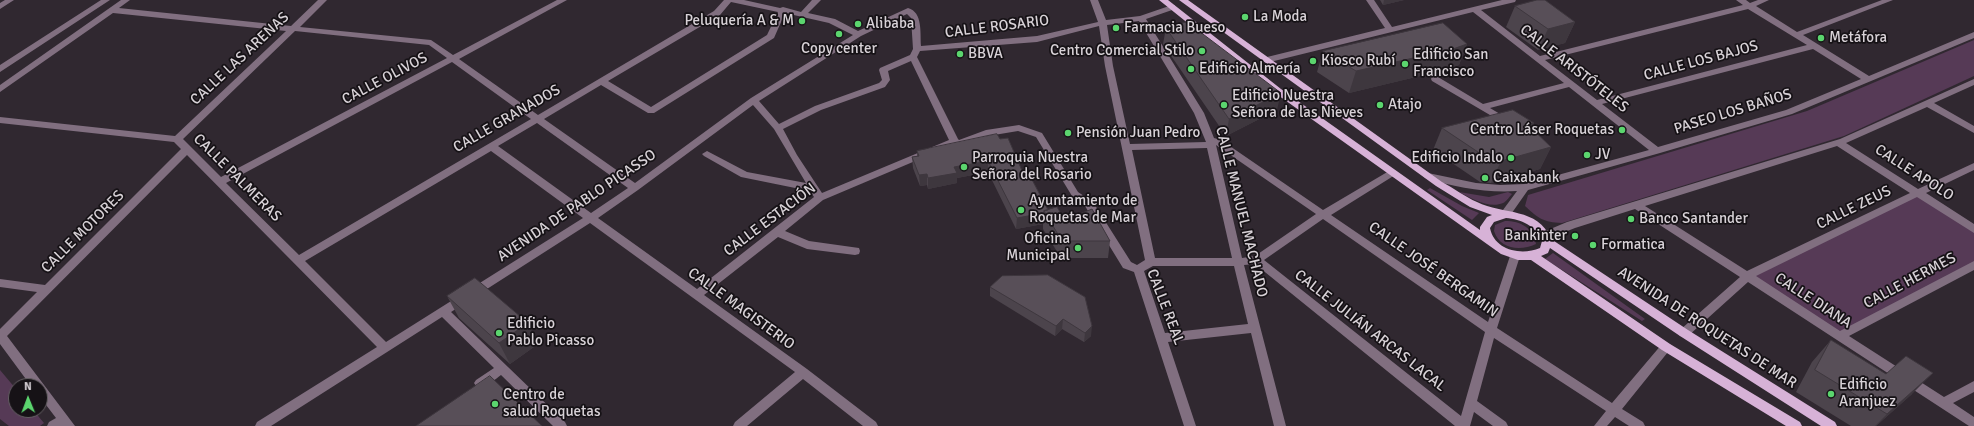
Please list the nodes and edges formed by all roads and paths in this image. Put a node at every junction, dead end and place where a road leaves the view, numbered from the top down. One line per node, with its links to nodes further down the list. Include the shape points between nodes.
1 (10, 0): 19 (street)
2 (106, 0): 38 (street)
3 (126, 0): 23 (street)
4 (323, 0): 28 (street, CALLE LAS ARENAS)
5 (563, 0): 35 (street, CALLE OLIVOS)
6 (728, 0): 41 (street, CALLE GRANADOS, via 717,13)
7 (733, 0): 21 (street)
8 (817, 0): 25 (street)
9 (908, 0): 24 (street)
10 (1094, 0): 27 (street)
11 (1163, 0): 20 (main road)
12 (1183, 0): 37 (main road)
13 (1370, 0): 29 (street)
14 (1512, 0): 22 (street)
15 (1740, 0): 18 (street)
16 (1765, 0): 18 (street)
17 (1889, 0): 31 (street)
18 (1749, 6): 31 (street); 36 (street)
19 (0, 7)
20 (1172, 7): 26 (street, CALLE ROSARIO); 64 (main road, via 1278,90)
21 (783, 9): 25 (street); 41 (street, via 771,36 651,111)
22 (1474, 9): 29 (street); 36 (street, CALLE ARISTÓTELES)
23 (111, 10): 28 (street); 44 (street)
24 (908, 10): 30 (street, AVENIDA DE PABLO PICASSO); 34 (street, via 915,17)
25 (803, 14): 30 (street, via 832,21)
26 (1141, 18): 27 (street, CALLE ROSARIO); 57 (street, CALLE MANUEL MACHADO, via 1199,113)
27 (1103, 23): 34 (street, CALLE ROSARIO, via 1037,38); 59 (street)
28 (294, 28): 35 (street, via 431,43); 54 (street, CALLE LAS ARENAS)
29 (1390, 30): 37 (street)
30 (858, 34): 45 (street, AVENIDA DE PABLO PICASSO)
31 (1796, 35): 33 (street)
32 (1974, 35): 40 (street, PASEO LOS BAÑOS)
33 (1814, 46): 40 (street); 46 (street, CALLE LOS BAJOS)
34 (915, 53): 52 (street, CALLE ROSARIO, via 883,70 886,80 882,85 818,108); 55 (street)
35 (453, 59): 49 (street); 66 (street, CALLE OLIVOS)
36 (1538, 59): 43 (street, CALLE ARISTÓTELES)
37 (1266, 60): 65 (main road)
38 (0, 69)
39 (1435, 79): 48 (street)
40 (1868, 79): 61 (street, PASEO LOS BAÑOS, via 1789,112)
41 (601, 82): 49 (street, CALLE GRANADOS)
42 (1974, 82): 47 (street)
43 (1571, 84): 46 (street, CALLE ARISTÓTELES); 48 (street)
44 (0, 89)
45 (754, 100): 52 (street); 67 (street, AVENIDA DE PABLO PICASSO)
46 (1596, 103): 61 (street, CALLE ARISTÓTELES)
47 (1927, 103): 53 (street); 56 (street)
48 (1483, 107): 51 (street)
49 (537, 119): 58 (street, CALLE GRANADOS); 67 (street)
50 (0, 120): 54 (street, CALLE PALMERAS)
51 (1514, 126)
52 (778, 128): 68 (street)
53 (1974, 130)
54 (177, 139): 60 (street, CALLE PALMERAS)
55 (954, 141): 71 (street, CALLE ESTACIÓN, via 958,144 986,133 1019,128 1039,135); 72 (street, CALLE ESTACIÓN)
56 (1838, 142): 70 (street, CALLE APOLO); 73 (street)
57 (1210, 143): 59 (street); 74 (street, CALLE JOSÉ BERGAMIN, via 1218,142); 87 (street, CALLE MANUEL MACHADO)
58 (490, 146): 76 (street, CALLE MAGISTERIO); 84 (street, CALLE GRANADOS)
59 (1126, 147): 86 (street)
60 (187, 148): 66 (street, CALLE PALMERAS); 92 (street, CALLE MOTORES)
61 (1657, 151): 69 (street, PASEO LOS BAÑOS)
62 (707, 154): 68 (street, via 744,175)
63 (1974, 166): 70 (street, CALLE ZEUS)
64 (1392, 173): 74 (street); 80 (main road)
65 (1428, 176): 69 (street, PASEO LOS BAÑOS, via 1483,189); 75 (main road, via 1474,205)
66 (220, 182): 84 (street, CALLE PALMERAS)
67 (635, 188): 76 (street, AVENIDA DE PABLO PICASSO)
68 (813, 188): 72 (street)
69 (1525, 188): 75 (street)
70 (1918, 193): 77 (street, CALLE APOLO); 90 (street, CALLE ZEUS)
71 (1076, 194): 89 (street, CALLE REAL, via 1089,204 1127,265)
72 (820, 198): 78 (street, CALLE ESTACIÓN)
73 (1636, 205): 79 (street, via 1571,225); 90 (street, CALLE DIANA)
74 (1324, 214): 85 (street); 96 (street, CALLE JOSÉ BERGAMIN)
75 (1503, 214): 79 (main road, via 1522,217 1532,222 1540,228); 80 (main road, via 1494,215 1486,221 1483,229)
76 (591, 218): 93 (street, CALLE MAGISTERIO); 94 (street, AVENIDA DE PABLO PICASSO)
77 (1974, 229)
78 (777, 232): 81 (street, via 807,245); 93 (street, CALLE ESTACIÓN)
79 (1546, 239): 83 (main road, via 1544,250); 97 (main road, AVENIDA DE ROQUETAS DE MAR)
80 (1488, 240): 82 (main road, via 1497,248)
81 (855, 250)
82 (1515, 256): 83 (main road); 96 (street)
83 (1532, 256): 101 (main road)
84 (298, 260): 102 (street, CALLE PALMERAS)
85 (1256, 260): 87 (street); 121 (street, CALLE JULIÁN ARCAS LACAL)
86 (1151, 262): 87 (street); 89 (street)
87 (1238, 262): 95 (street, CALLE MANUEL MACHADO)
88 (1974, 265): 99 (street, CALLE HERMES)
89 (1138, 270): 100 (street, CALLE REAL)
90 (1747, 276): 97 (street, CALLE ZEUS); 99 (street, CALLE DIANA)
91 (0, 283): 92 (street)
92 (47, 289): 98 (street, CALLE MOTORES)
93 (697, 295): 104 (street, CALLE MAGISTERIO)
94 (443, 311): 102 (street, AVENIDA DE PABLO PICASSO); 103 (street)
95 (1255, 328): 100 (street); 120 (street, CALLE MANUEL MACHADO)
96 (1491, 330): 109 (street); 111 (street, CALLE JOSÉ BERGAMIN)
97 (1684, 333): 126 (main road, AVENIDA DE ROQUETAS DE MAR)
98 (0, 336): 105 (street)
99 (1840, 336): 110 (street, CALLE DIANA)
100 (1162, 338): 119 (street, CALLE REAL)
101 (1666, 347): 111 (street); 125 (main road)
102 (385, 348): 115 (street, AVENIDA DE PABLO PICASSO)
103 (502, 368): 107 (street); 116 (street)
104 (803, 372): 117 (street); 118 (street, CALLE MAGISTERIO)
105 (32, 378)
106 (1974, 386): 110 (street)
107 (470, 391)
108 (48, 399): 112 (street)
109 (1471, 403): 121 (street); 122 (street)
110 (1944, 403): 113 (street, CALLE DIANA)
111 (1613, 410): 123 (street); 124 (street, CALLE JOSÉ BERGAMIN)
112 (66, 423): 114 (street)
113 (1974, 423)
114 (53, 426)
115 (261, 426)
116 (560, 426)
117 (739, 426)
118 (872, 426)
119 (1190, 426)
120 (1280, 426)
121 (1464, 426)
122 (1502, 426)
123 (1600, 426)
124 (1639, 426)
125 (1796, 426)
126 (1831, 426)

